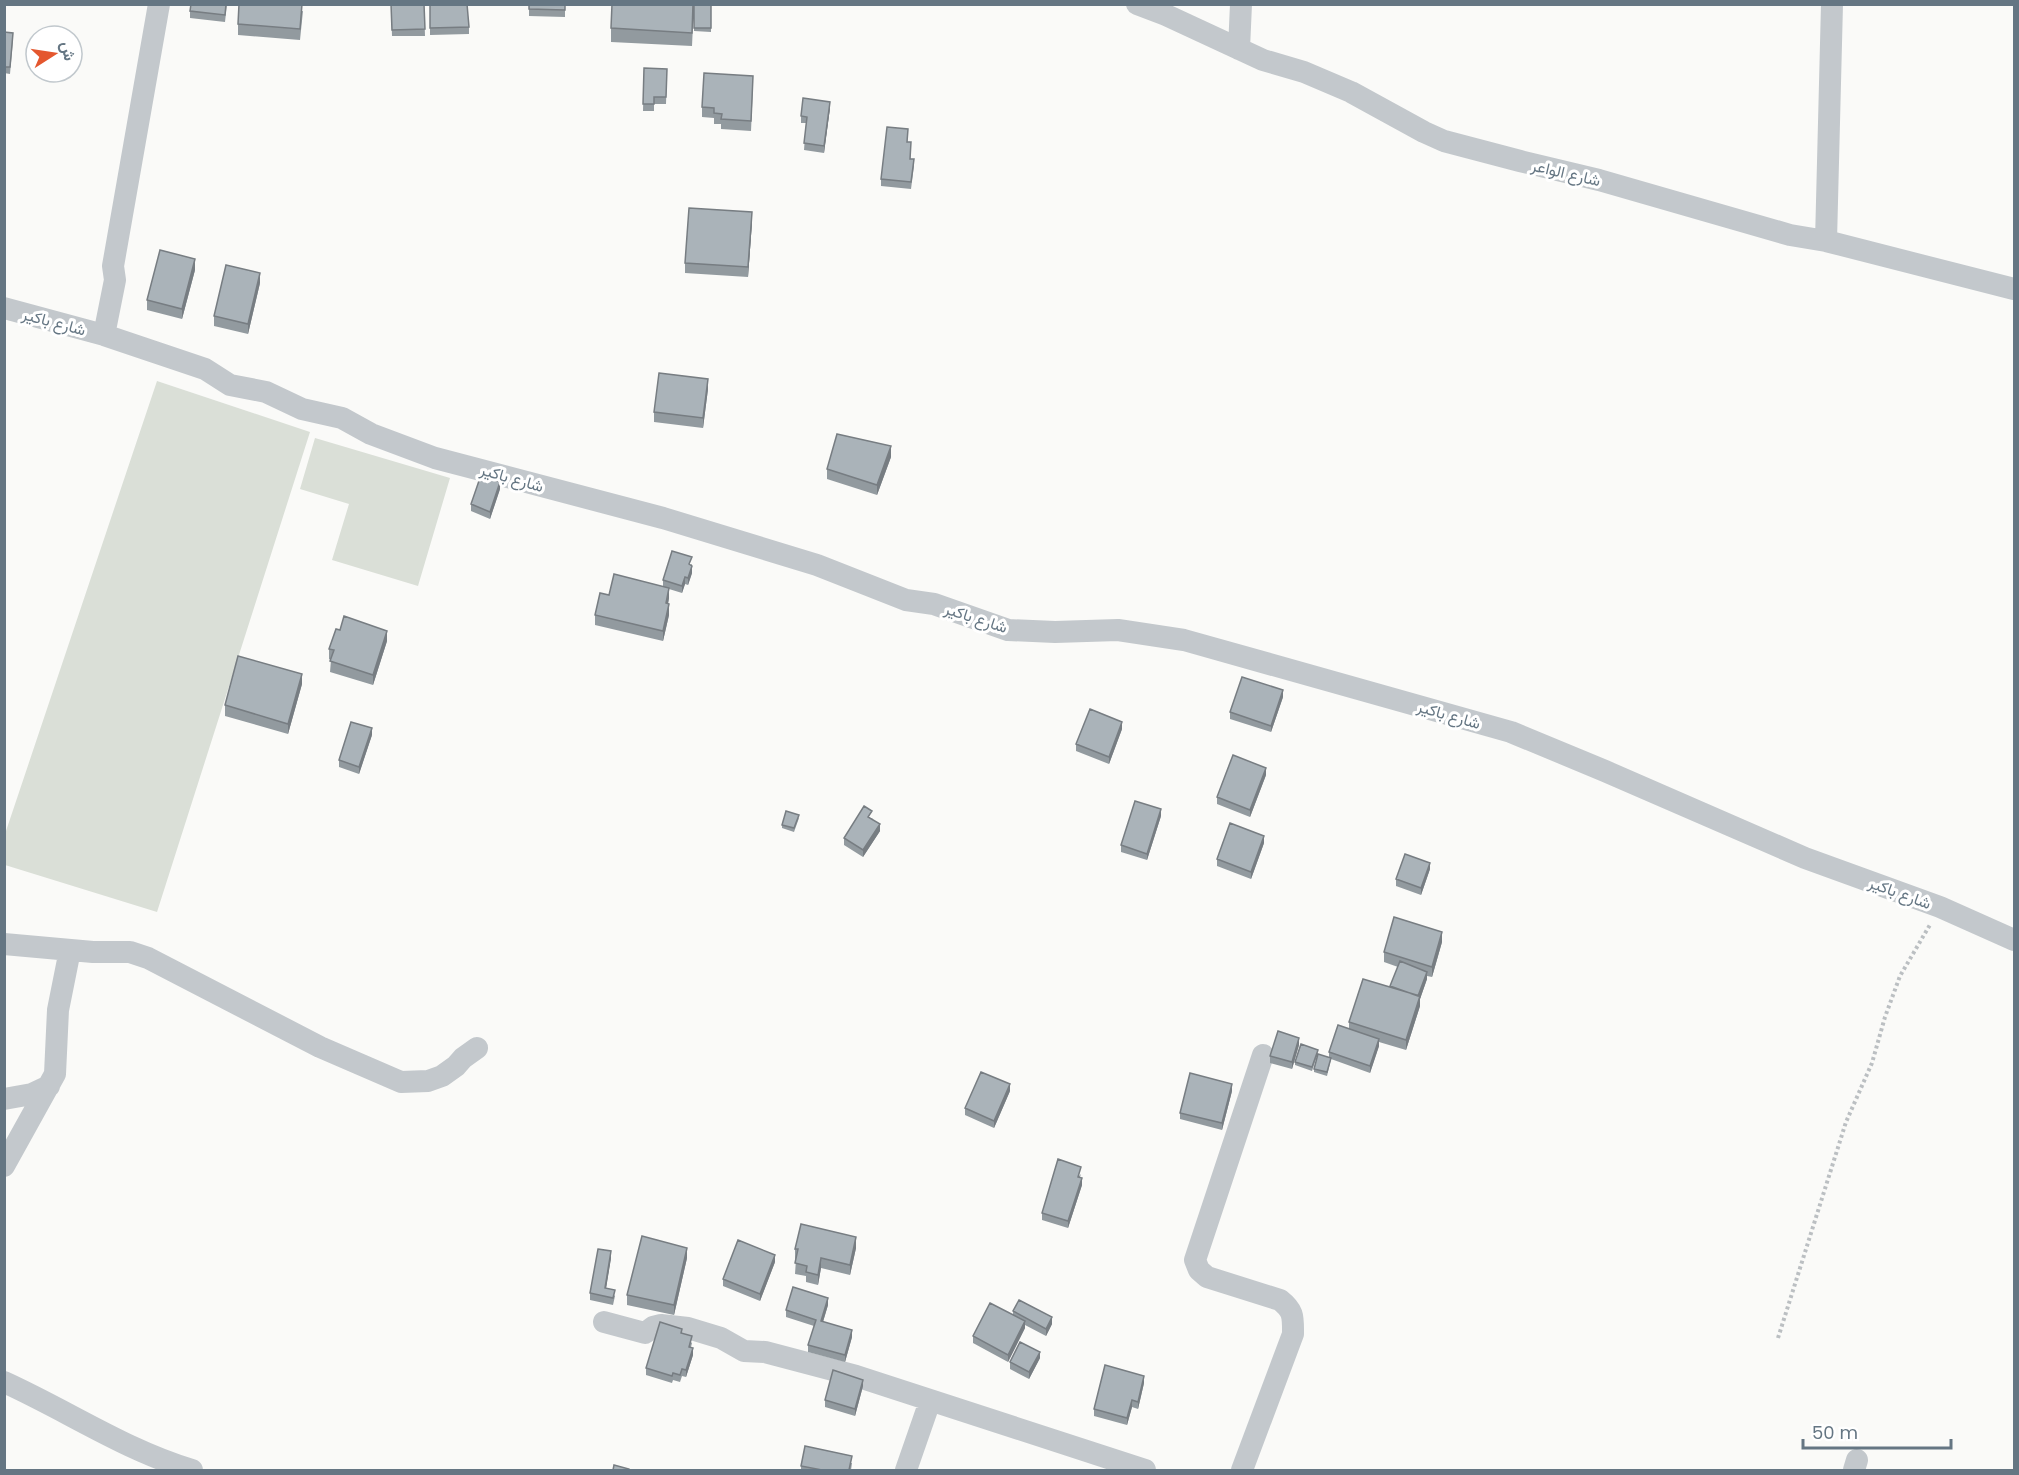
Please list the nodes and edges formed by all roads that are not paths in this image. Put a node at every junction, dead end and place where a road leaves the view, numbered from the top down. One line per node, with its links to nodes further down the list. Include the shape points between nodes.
1 (159, 4): 9 (street)
2 (1137, 4): 5 (street, شارع الواعر)
3 (1240, 4): 5 (street)
4 (1832, 4): 6 (street)
5 (1239, 49): 6 (street, شارع الواعر, via 1352,92 1444,141 1599,180 1790,235)
6 (1826, 241): 7 (street, شارع الواعر)
7 (2014, 289)
8 (4, 308): 9 (street, شارع باكير)
9 (104, 332): 10 (street, شارع باكير, via 205,369 230,385 266,392 302,409 342,418 371,434 435,458 817,564 906,600 934,604 1008,630 1118,630 1184,640 1510,732 1806,858 1940,907)
10 (2014, 940)
11 (4, 944): 12 (street)
12 (70, 950): 13 (street, via 130,952 148,958 320,1047 402,1082 442,1076); 15 (street, via 57,1010 55,1074)
13 (477, 1048)
14 (1263, 1055): 24 (street, via 1195,1260 1207,1277 1280,1300 1289,1307 1293,1318 1293,1334)
15 (49, 1086): 16 (street); 17 (street)
16 (4, 1099)
17 (4, 1166)
18 (604, 1322): 20 (street, via 645,1333 661,1325 688,1328 721,1338 744,1351 765,1352 856,1376)
19 (4, 1382): 21 (street, via 127,1446)
20 (930, 1401): 22 (street); 23 (street)
21 (192, 1470)
22 (906, 1470)
23 (1145, 1470)
24 (1242, 1470)

